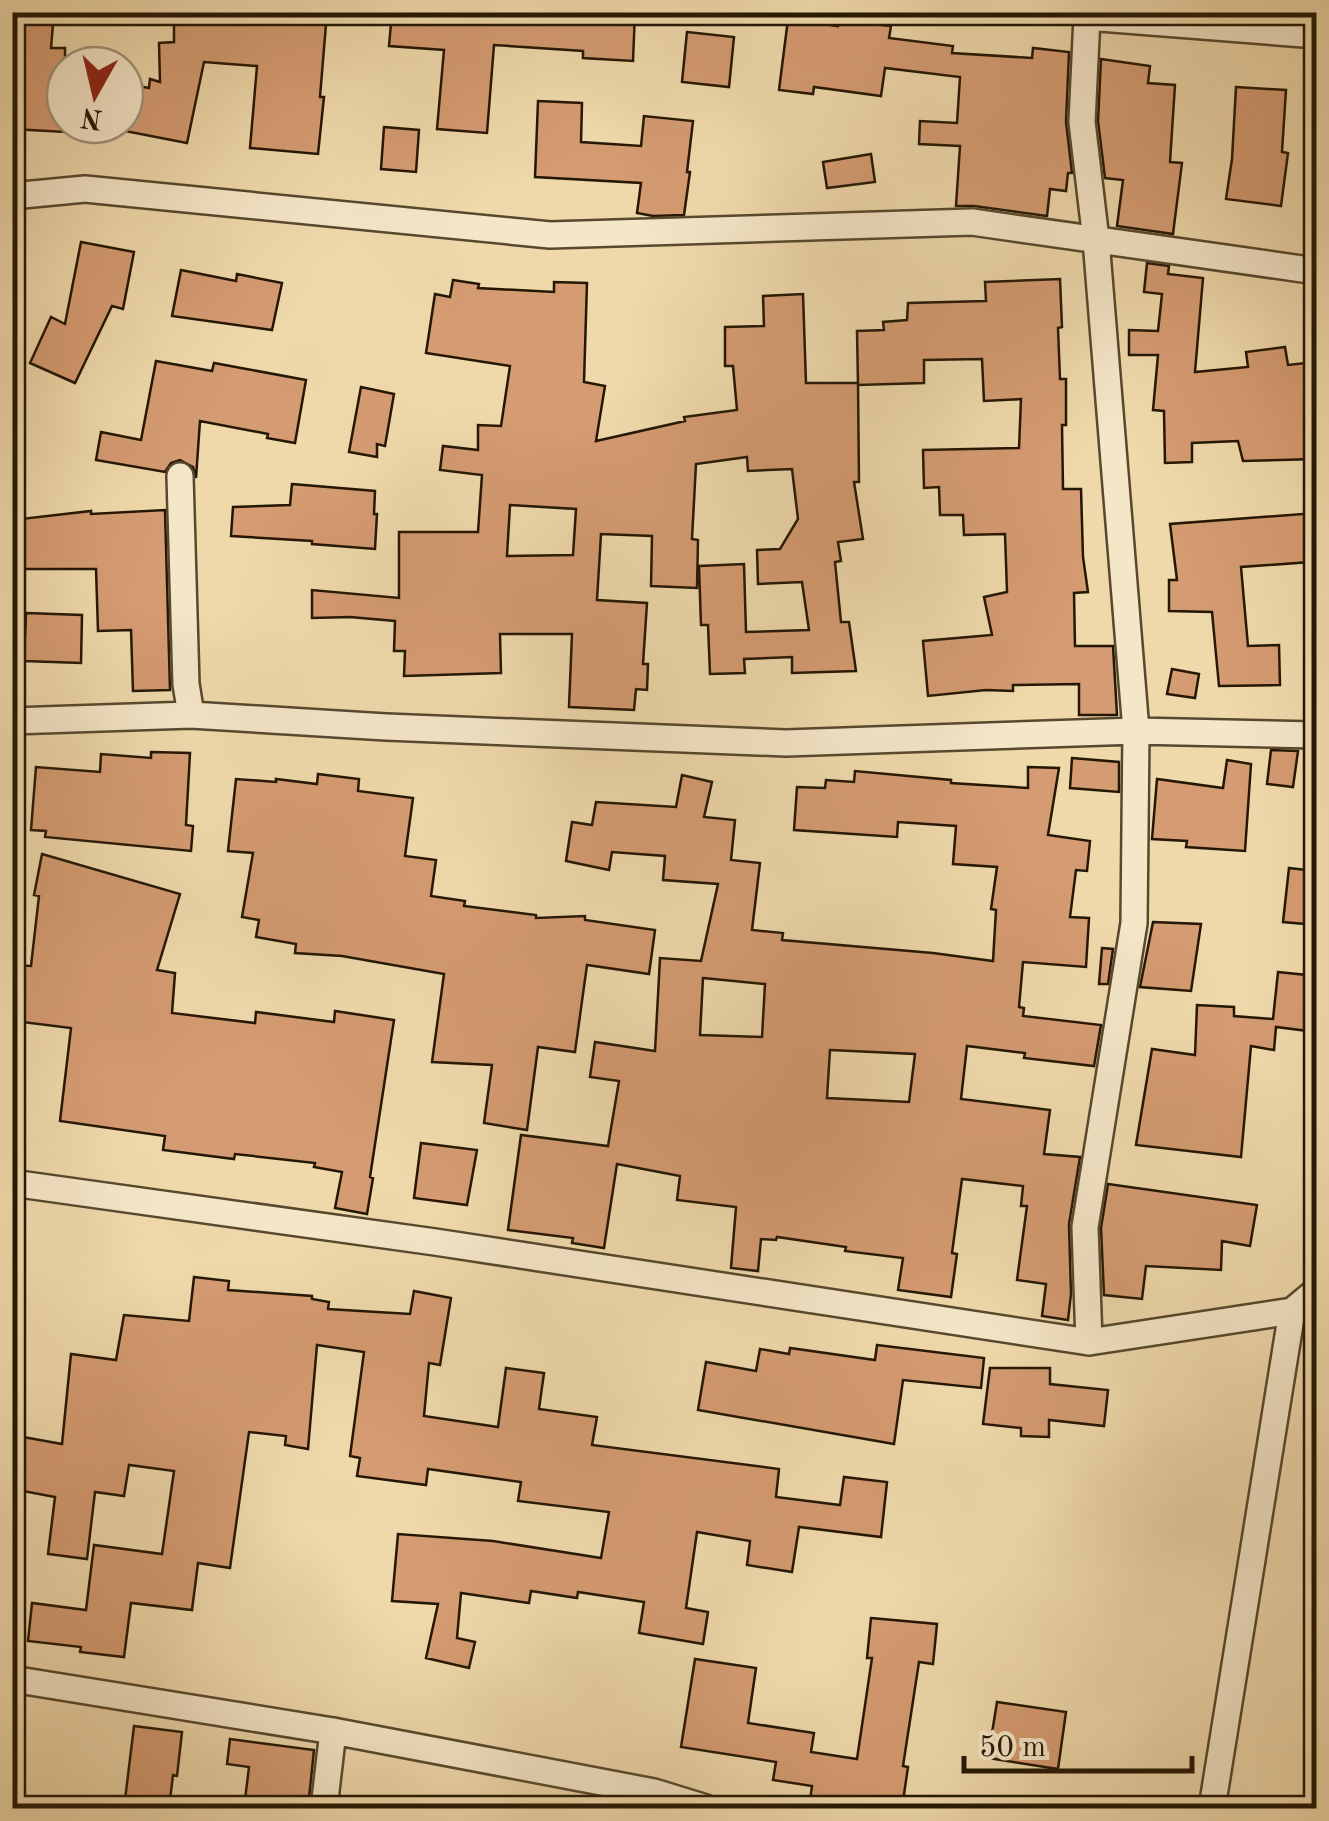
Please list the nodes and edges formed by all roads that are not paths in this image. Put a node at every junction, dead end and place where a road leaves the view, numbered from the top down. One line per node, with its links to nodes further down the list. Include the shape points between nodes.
1 (1316, 35): 3 (street, via 1087,18 1082,122)
2 (12, 196): 3 (street, via 85,189 550,235 972,222)
3 (1096, 240): 4 (street); 8 (street)
4 (1316, 271)
5 (180, 476): 6 (street)
6 (191, 715): 7 (street); 8 (street, via 786,743)
7 (12, 721)
8 (1136, 732): 9 (street); 13 (street, via 1134,923 1085,1227)
9 (1316, 735)
10 (12, 1183): 13 (street)
11 (1316, 1291): 12 (street)
12 (1292, 1311): 13 (street); 18 (street)
13 (1090, 1342)
14 (12, 1679): 15 (street)
15 (333, 1731): 16 (street); 17 (street, via 654,1792)
16 (324, 1808)
17 (706, 1808)
18 (1212, 1808)

